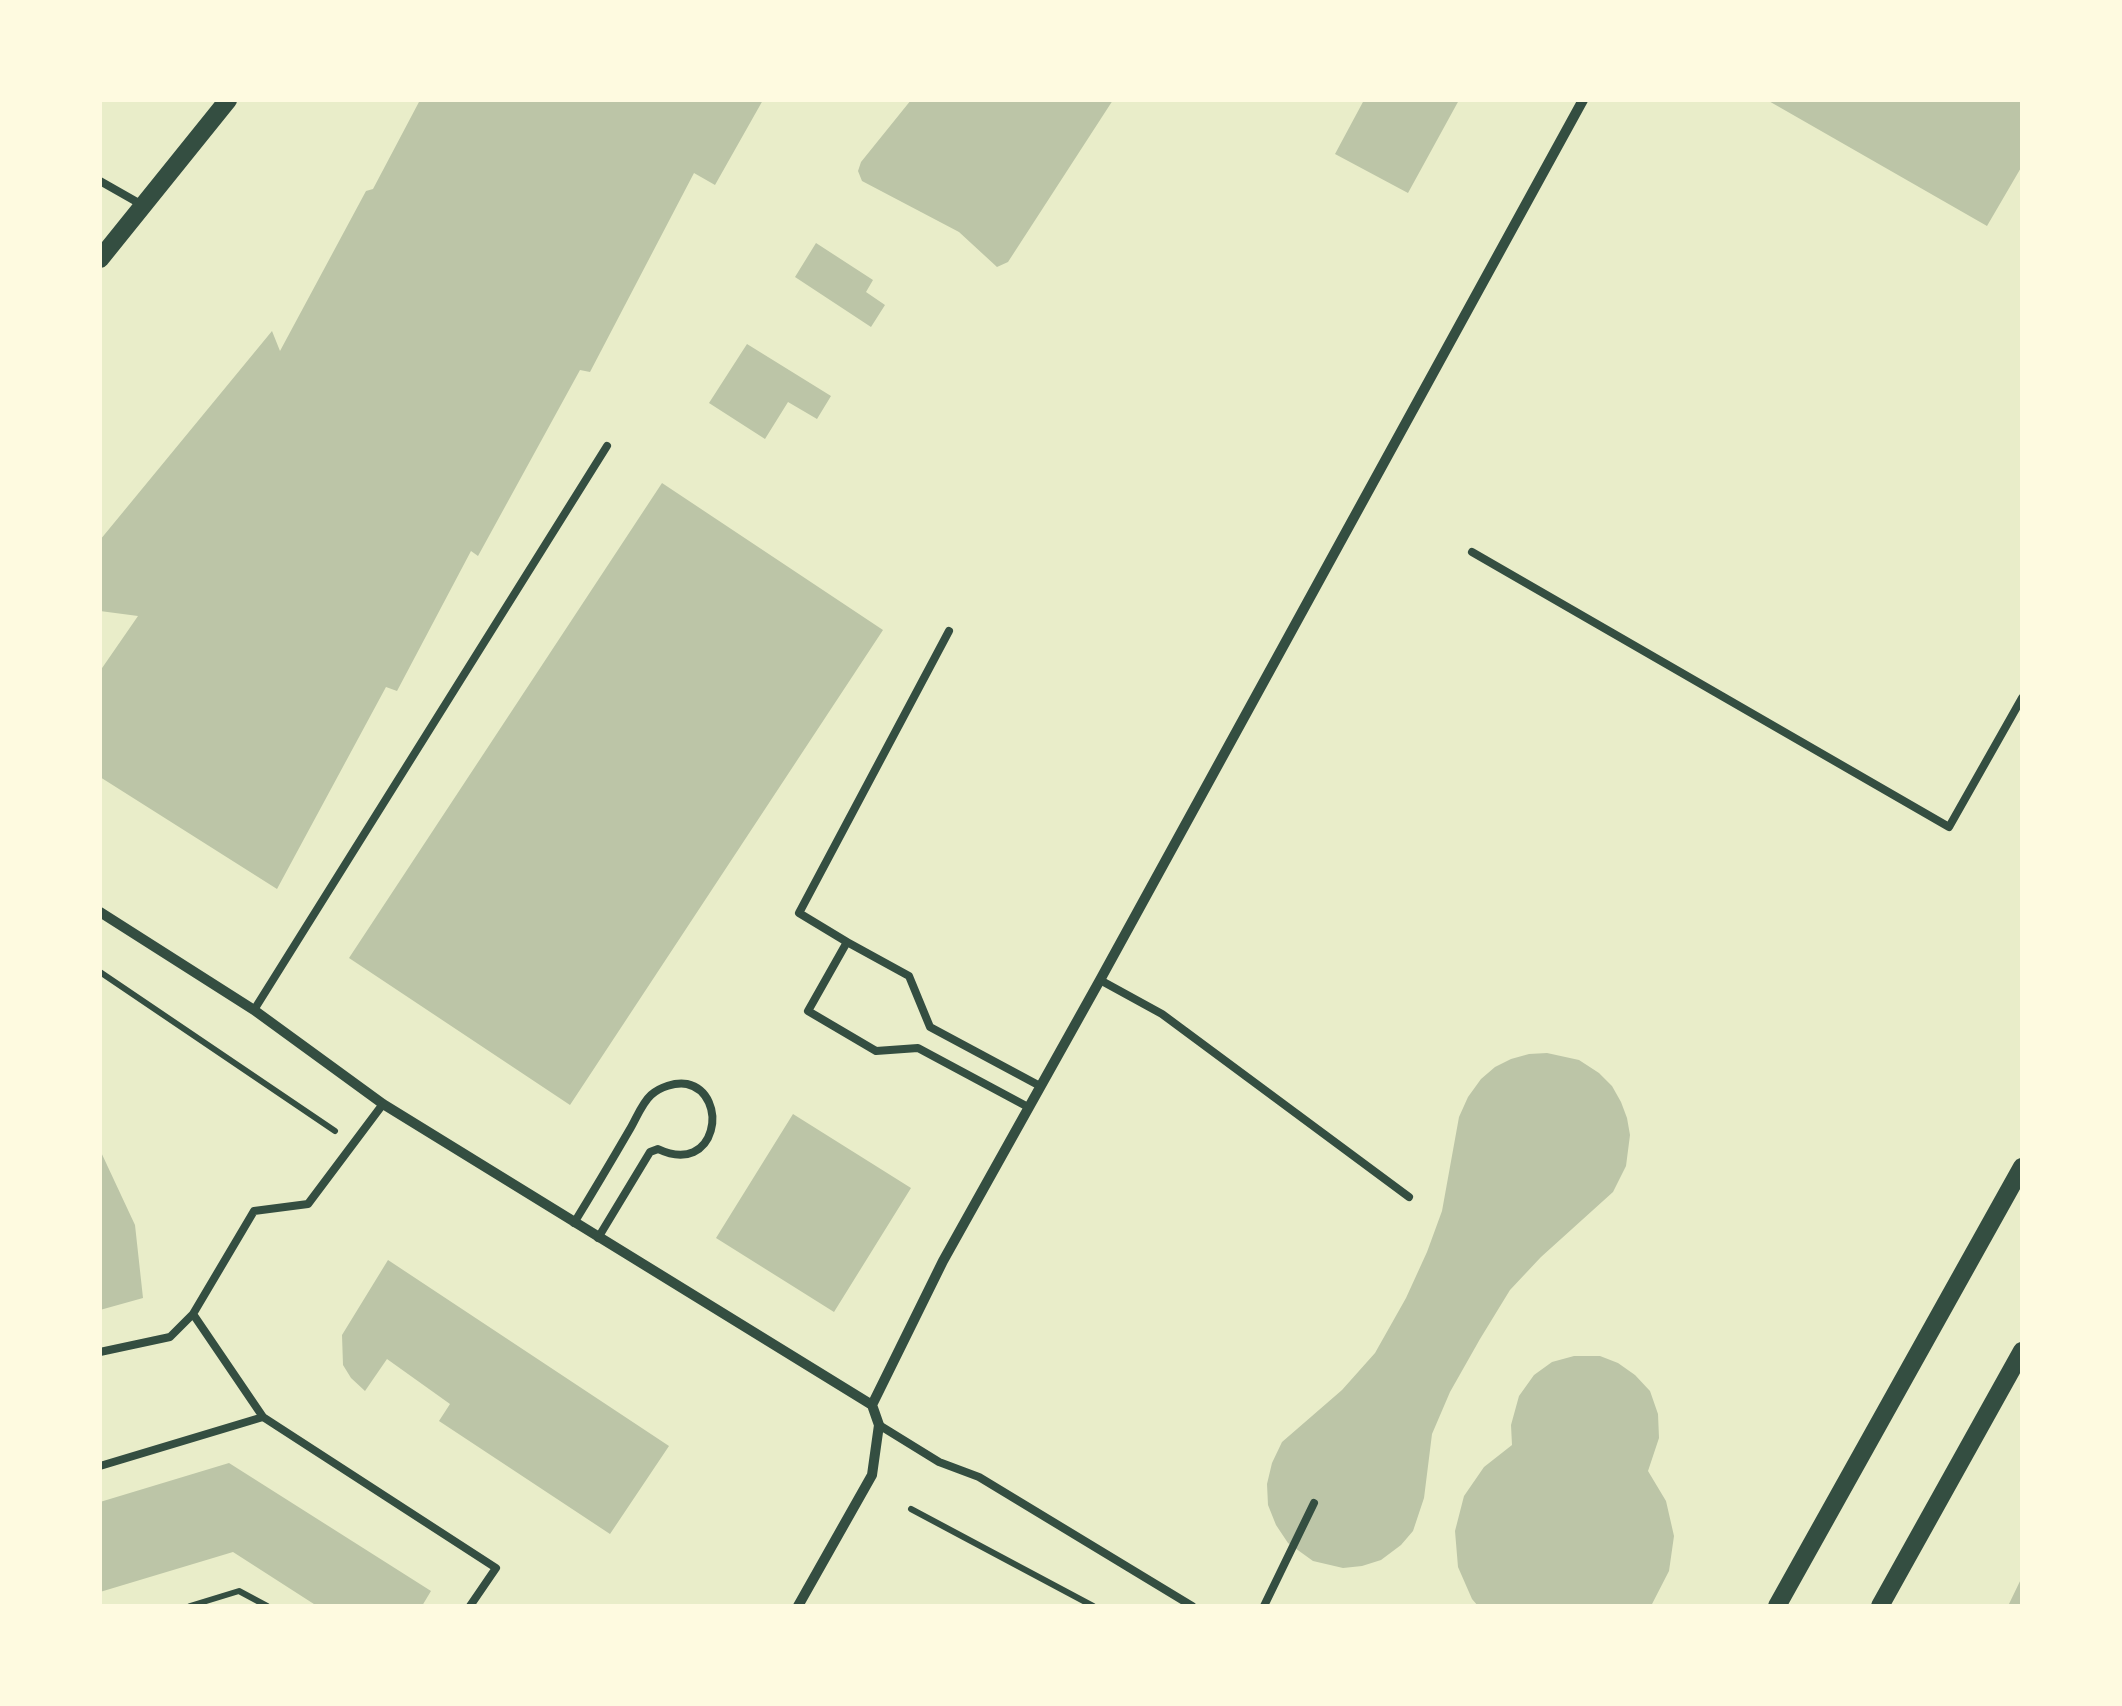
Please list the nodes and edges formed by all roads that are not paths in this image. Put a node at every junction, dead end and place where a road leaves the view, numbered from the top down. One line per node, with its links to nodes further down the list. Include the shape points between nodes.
1 (228, 100): 4 (street)
2 (1583, 100): 12 (street)
3 (100, 181): 4 (lane)
4 (144, 206): 5 (street)
5 (100, 259)
6 (607, 446): 13 (lane)
7 (1472, 552): 9 (lane, via 1949,827)
8 (949, 631): 11 (lane, via 799,914)
9 (2022, 698)
10 (100, 912): 13 (street)
11 (847, 942): 14 (lane, via 909,976 930,1027); 16 (lane, via 808,1012 876,1051 918,1048)
12 (1100, 980): 14 (street); 18 (lane, via 1162,1014)
13 (254, 1010): 15 (street)
14 (1040, 1086): 16 (street)
15 (383, 1104): 19 (street); 21 (lane, via 308,1204 254,1210)
16 (1028, 1107): 24 (street, via 942,1261)
17 (2022, 1167): 33 (street)
18 (1409, 1198)
19 (574, 1223): 20 (street); 20 (lane, via 650,1096 674,1083 706,1094 712,1125 706,1141 682,1156 650,1152)
20 (598, 1238): 24 (street)
21 (193, 1314): 23 (lane, via 170,1337); 25 (lane)
22 (2022, 1351): 34 (street)
23 (100, 1352)
24 (872, 1406): 26 (street)
25 (263, 1417): 27 (lane); 29 (lane, via 496,1568)
26 (880, 1425): 30 (street, via 872,1474); 31 (lane)
27 (100, 1466)
28 (1314, 1503): 32 (lane)
29 (470, 1606)
30 (798, 1606)
31 (1192, 1606)
32 (1264, 1606)
33 (1777, 1606)
34 (1880, 1606)

